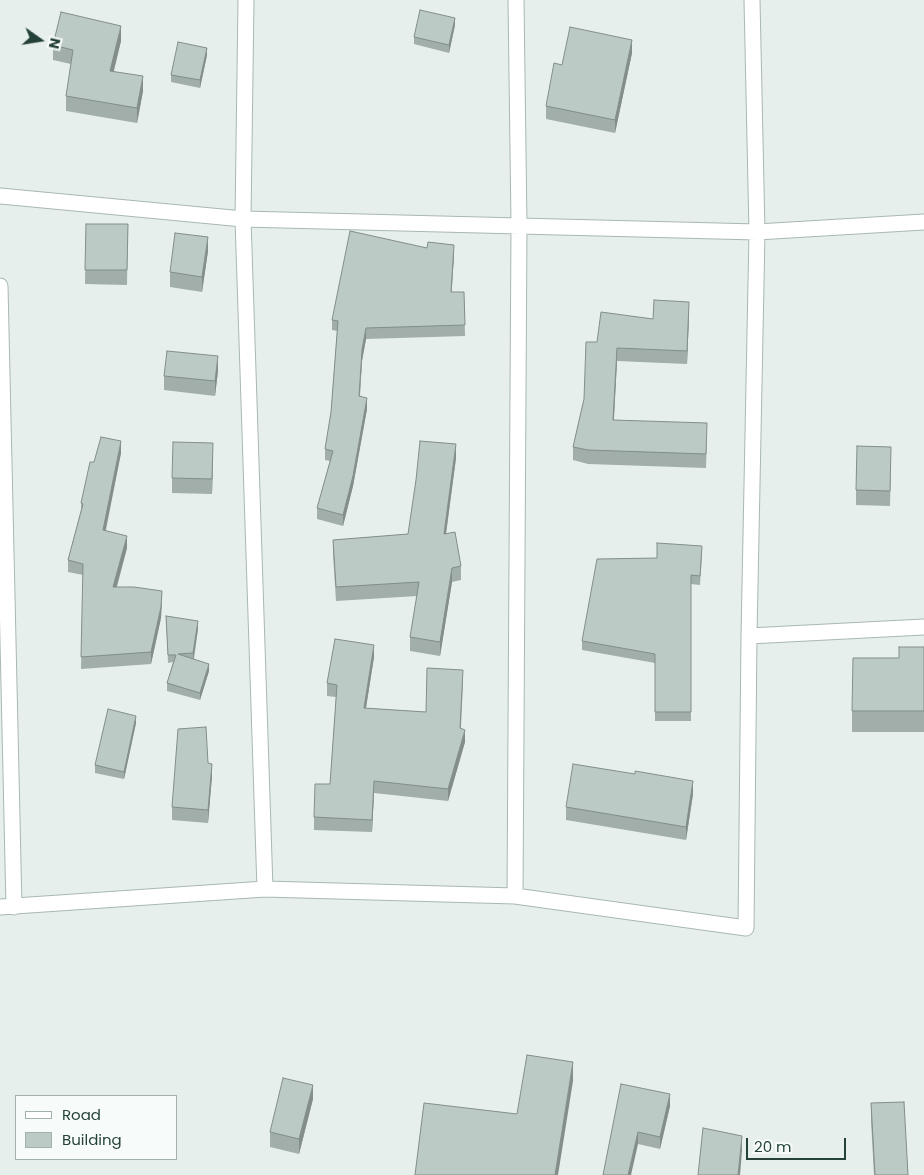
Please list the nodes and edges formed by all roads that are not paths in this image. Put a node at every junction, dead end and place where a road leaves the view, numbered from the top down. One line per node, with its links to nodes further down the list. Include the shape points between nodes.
1 (246, 0): 5 (street)
2 (516, 0): 7 (street)
3 (752, 0): 8 (street)
4 (0, 196): 5 (street)
5 (243, 219): 7 (street); 12 (street)
6 (924, 222): 8 (street)
7 (519, 225): 8 (street); 13 (street)
8 (757, 232): 11 (street)
9 (0, 286): 14 (street)
10 (924, 627): 11 (street)
11 (750, 636): 13 (street, via 746,928)
12 (265, 889): 13 (street); 14 (street)
13 (515, 896)
14 (7, 907)

